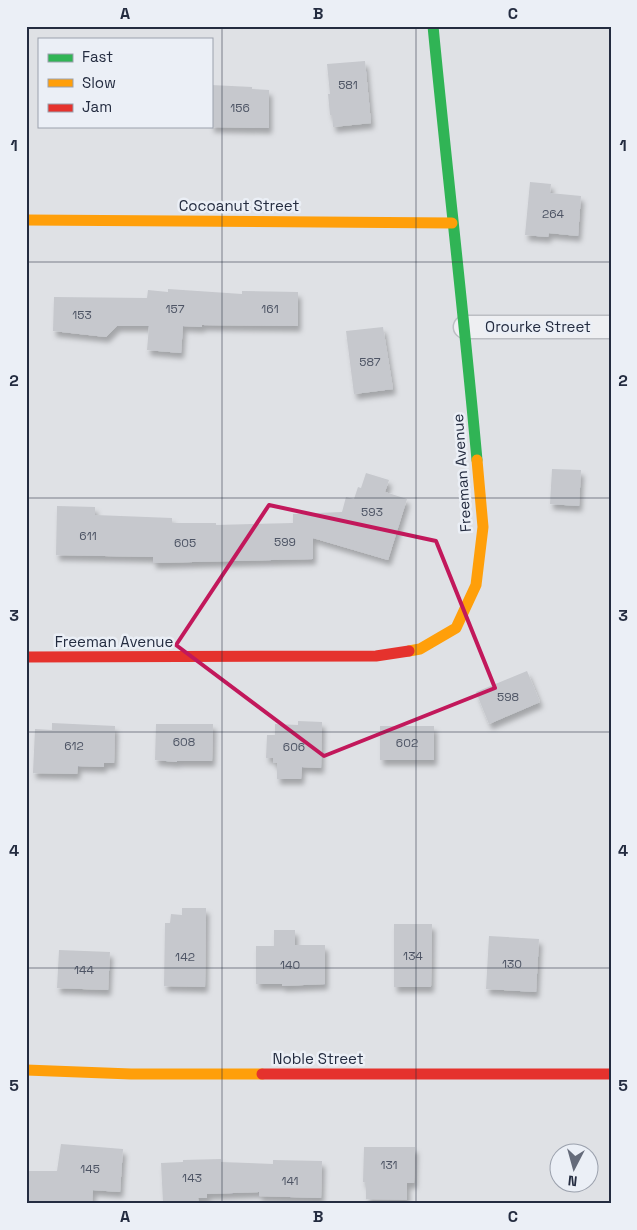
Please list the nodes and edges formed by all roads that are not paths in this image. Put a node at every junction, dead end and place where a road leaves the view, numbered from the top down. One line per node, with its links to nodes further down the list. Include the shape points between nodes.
1 (433, 26): 3 (street, Freeman Avenue)
2 (26, 220): 3 (street, Cocoanut Street)
3 (452, 223): 4 (street, Freeman Avenue)
4 (465, 327): 5 (street, Orourke Street); 6 (street, Freeman Avenue, via 483,528 476,585 456,628 420,649 376,656)
5 (611, 328)
6 (26, 657)
7 (26, 1070): 8 (street, Noble Street, via 131,1074)
8 (611, 1074)

